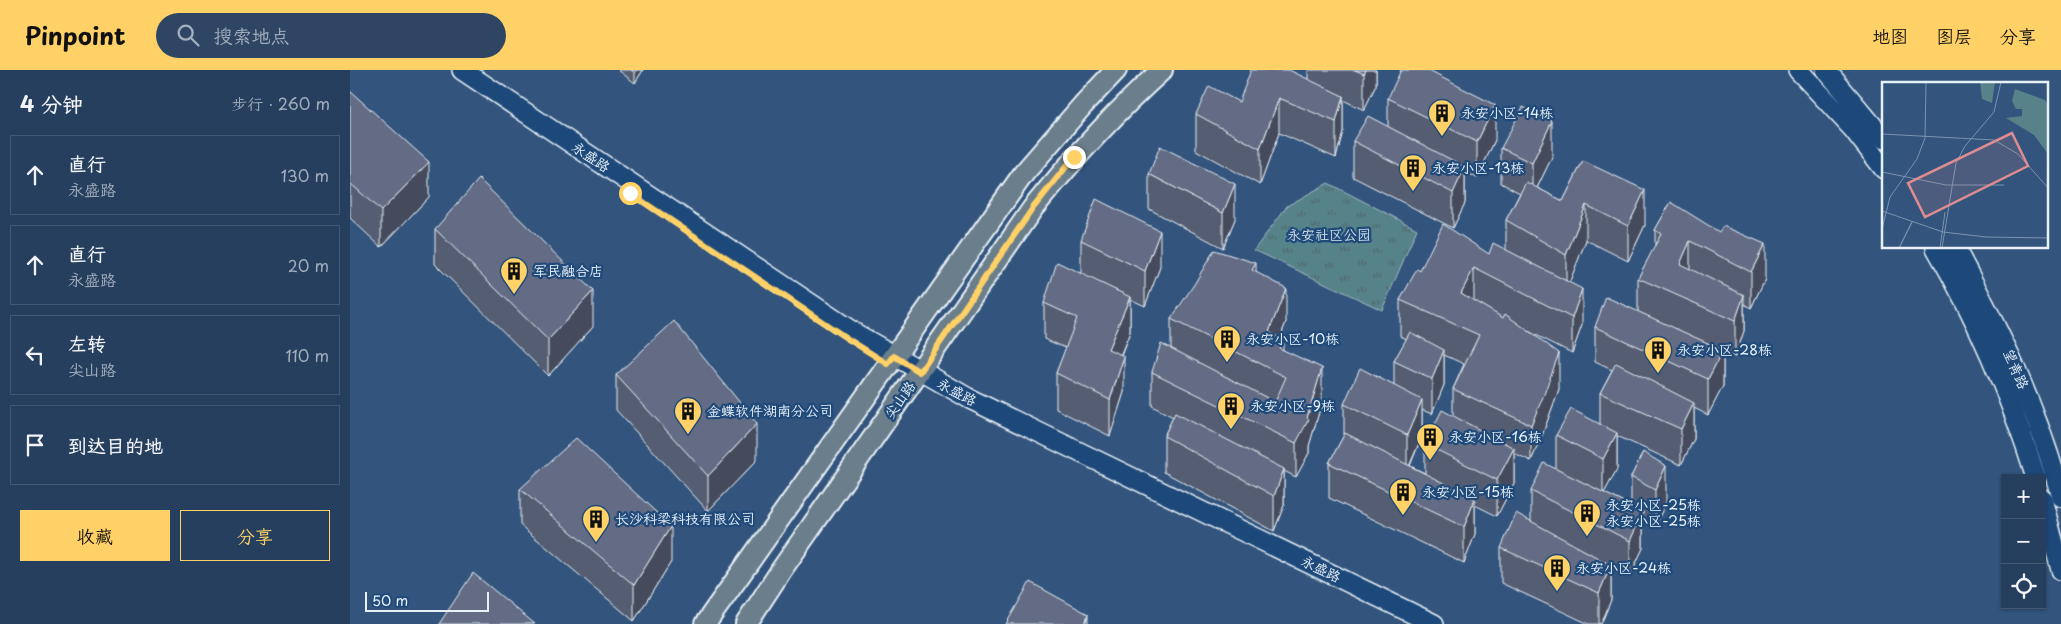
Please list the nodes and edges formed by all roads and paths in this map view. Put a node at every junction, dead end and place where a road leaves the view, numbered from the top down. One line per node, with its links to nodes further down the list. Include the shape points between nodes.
1 (447, 70): 11 (street, 永盛路, via 840,334)
2 (462, 70): 11 (street, 永盛路)
3 (1116, 70): 11 (main road, via 1024,173)
4 (1162, 70): 12 (main road, 尖山路, via 1074,157 1033,208)
5 (1798, 70): 8 (street, via 1853,129)
6 (1826, 70): 7 (street)
7 (1882, 137)
8 (1882, 166)
9 (1937, 249): 13 (street, 望青路, via 1974,318 2024,437)
10 (1956, 249): 14 (street, 望青路, via 2022,383 2038,421)
11 (891, 360): 12 (street, 永盛路); 17 (main road)
12 (917, 375): 18 (main road, 尖山路); 19 (street, 永盛路, via 966,407); 20 (street, 永盛路)
13 (2035, 474)
14 (2061, 496)
15 (2046, 514): 16 (street)
16 (2061, 570)
17 (705, 624)
18 (746, 624)
19 (1414, 624)
20 (1434, 624)

